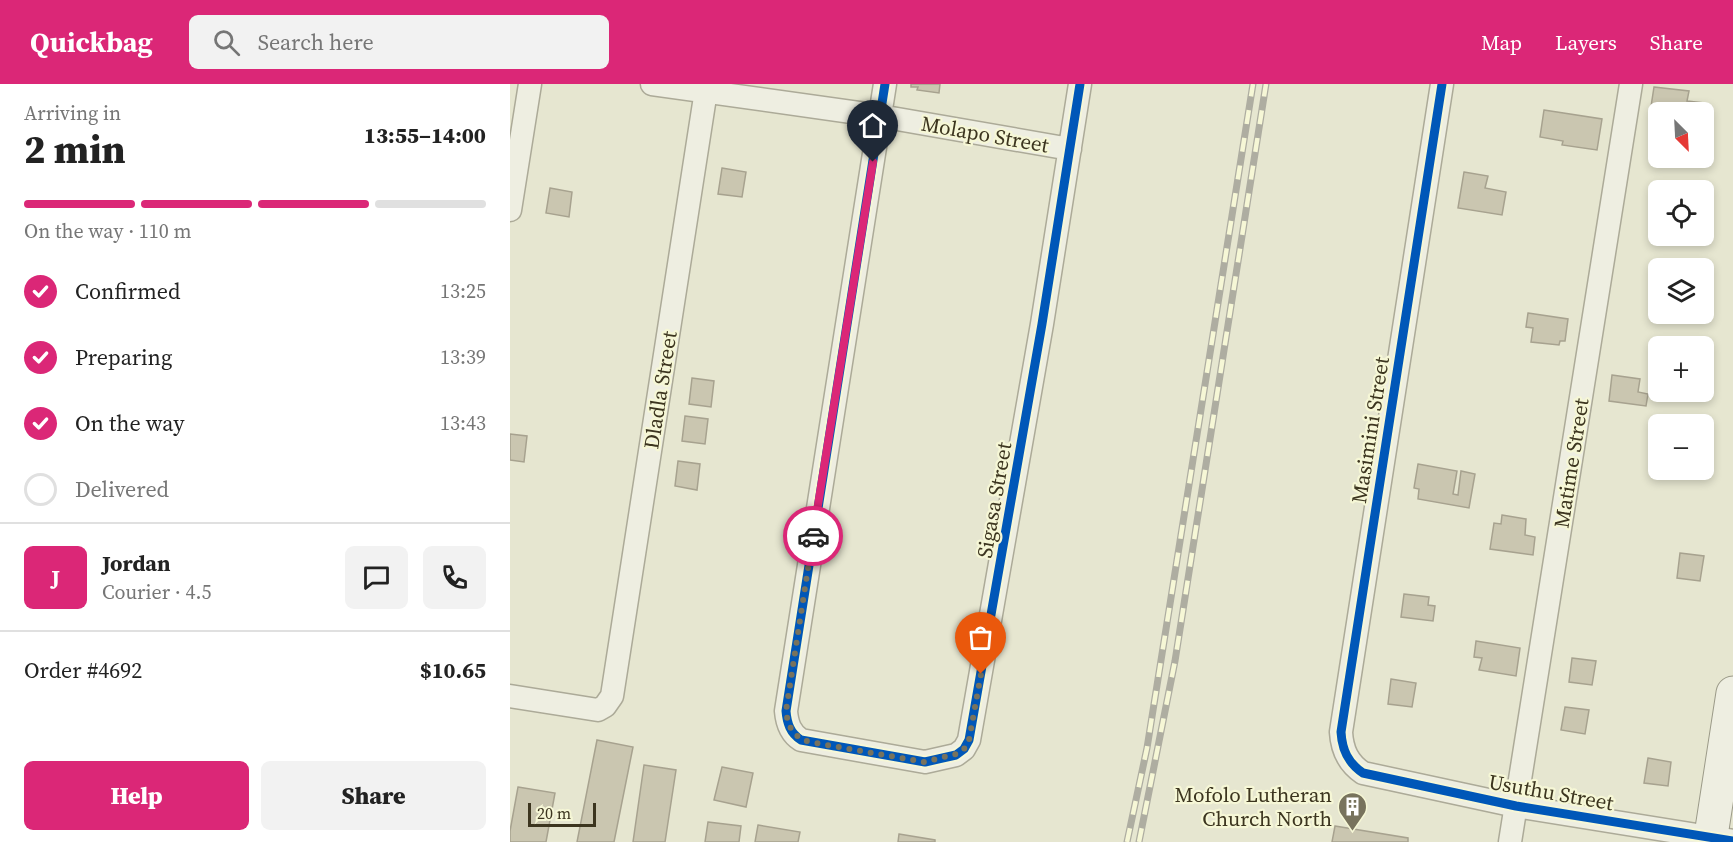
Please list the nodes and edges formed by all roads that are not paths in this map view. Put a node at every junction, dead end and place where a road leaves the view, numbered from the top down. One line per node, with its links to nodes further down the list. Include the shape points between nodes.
1 (530, 84): 10 (street)
2 (652, 84): 7 (street, Molapo Street)
3 (885, 84): 8 (street)
4 (1080, 84): 9 (street, Sigasa Street)
5 (1442, 84): 13 (street, Masimini Street, via 1341,732 1350,761)
6 (1631, 84): 15 (street, Matime Street)
7 (706, 88): 8 (street, Molapo Street); 12 (street, Dladla Street, via 612,696 598,710)
8 (880, 116): 9 (street, Molapo Street); 9 (street, Sigasa Street, via 786,711 787,724 795,736 810,742 924,762 956,754 969,740)
9 (1070, 149)
10 (510, 210)
11 (1733, 693): 16 (main road)
12 (510, 696)
13 (1363, 773): 15 (street, Usuthu Street)
14 (1733, 798): 16 (main road)
15 (1516, 806): 16 (street, Usuthu Street); 17 (street, Matime Street)
16 (1721, 841)
17 (1510, 842)

